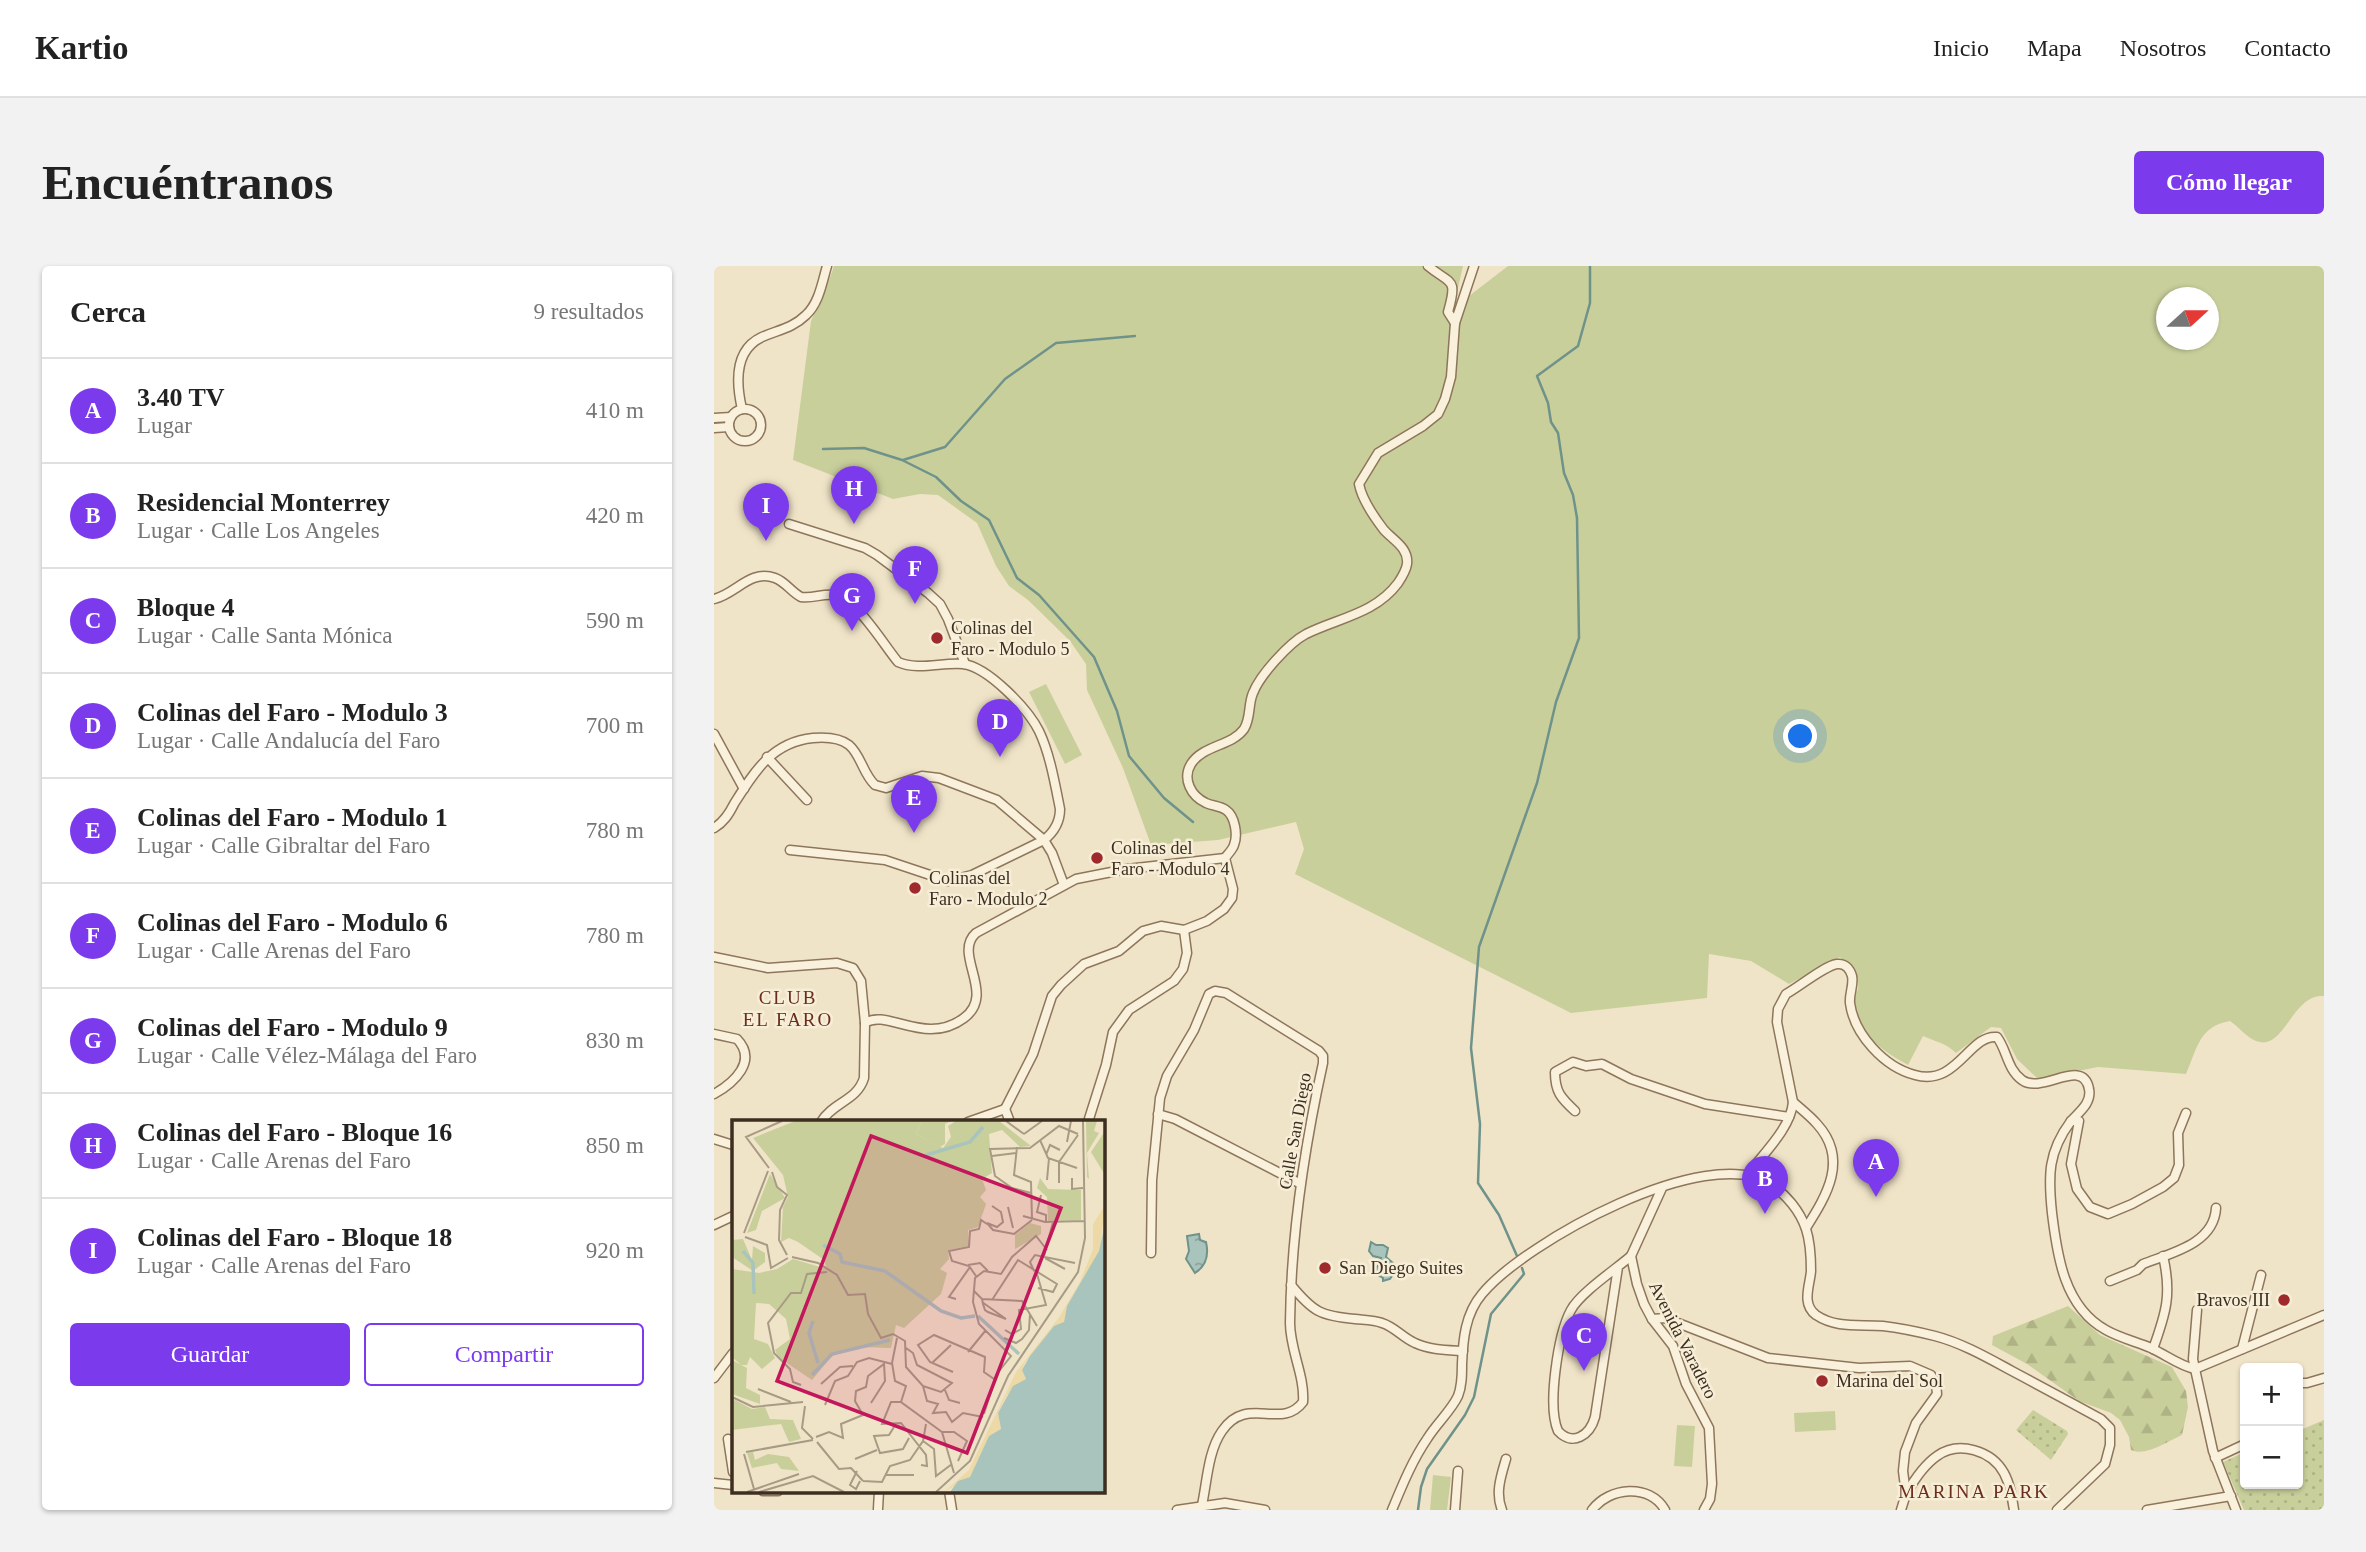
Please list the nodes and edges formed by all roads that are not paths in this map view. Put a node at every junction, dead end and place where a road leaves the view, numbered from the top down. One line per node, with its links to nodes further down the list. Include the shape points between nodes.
1 (827, 266): 5 (street, via 807,314 752,344 743,355 738,379)
2 (1428, 266): 4 (street, via 1446,276 1452,286 1448,312)
3 (1474, 266): 4 (street)
4 (1455, 323): 20 (street, via 1451,377 1438,414 1378,453 1359,484 1373,514 1405,552 1404,574 1365,610 1297,639 1253,692 1245,727 1189,766 1188,783 1193,791 1230,813 1235,844)
5 (742, 409): 6 (street); 8 (street, via 757,415 761,424 758,434 740,441)
6 (731, 417): 7 (street); 8 (street)
7 (714, 418)
8 (729, 427): 9 (street)
9 (714, 428)
10 (789, 524): 12 (street, via 864,548 928,593 948,619)
11 (714, 598): 12 (street, via 753,577 776,578 802,597 833,595 851,603 904,665)
12 (965, 664): 18 (street, via 998,683 1039,731 1060,809 1056,827)
13 (714, 734): 15 (street)
14 (767, 757): 15 (street); 16 (street); 18 (street, via 806,739 829,737 854,751 875,785 886,788 922,776 939,778 997,800)
15 (744, 789): 17 (street)
16 (807, 800)
17 (714, 828)
18 (1044, 840): 19 (street, via 972,875 948,881 885,860); 21 (street)
19 (789, 850)
20 (1225, 858): 21 (street, via 1127,869); 22 (street, via 1233,898 1216,916)
21 (1064, 885): 24 (street, via 971,937 977,991 974,1008 965,1017 931,1030 877,1018)
22 (1184, 930): 28 (street, via 1161,926 1143,931 1119,951 1084,964 1061,985 1047,1007 1033,1054); 36 (street, via 1187,953 1179,975 1129,1010 1112,1031)
23 (714, 957): 24 (street, via 768,968 837,963 853,968 861,981)
24 (865, 1023): 33 (street, via 861,1085 853,1097 831,1108)
25 (714, 1034): 26 (street, via 737,1039 746,1059 735,1079)
26 (714, 1094)
27 (1793, 1102): 32 (street); 37 (street, via 1778,1009 1786,994 1840,964 1852,977 1849,1001 1855,1021 1882,1057 1912,1075 1933,1077 1951,1069 1984,1039 1997,1037 2015,1073 2028,1083 2074,1075 2086,1079 2088,1101); 46 (street, via 1830,1142 1833,1166 1826,1195)
28 (1005, 1109): 34 (street); 35 (street)
29 (1575, 1111): 32 (street, via 1558,1096 1555,1084 1555,1072 1573,1062 1602,1064 1705,1104)
30 (2186, 1113): 37 (street, via 2178,1133 2179,1165 2174,1178 2108,1213 2090,1207 2077,1189 2071,1152 2080,1124)
31 (1158, 1114): 41 (street); 41 (street, Calle San Diego, via 1167,1076 1209,994 1226,993 1323,1056); 47 (street, Calle San Diego)
32 (1789, 1117): 40 (street)
33 (822, 1120)
34 (974, 1120)
35 (1009, 1120)
36 (1089, 1120)
37 (2071, 1121): 57 (street, via 2054,1149 2050,1169 2060,1267 2076,1300 2098,1325)
38 (714, 1139): 39 (street)
39 (732, 1144)
40 (1748, 1174): 42 (street, via 1722,1174); 46 (street, via 1782,1194)
41 (1299, 1183): 53 (street, Calle San Diego)
42 (1662, 1188): 48 (street); 59 (street, via 1596,1213 1525,1257 1482,1294 1467,1322)
43 (2216, 1208): 49 (street, via 2213,1224 2200,1240)
44 (732, 1216): 45 (street)
45 (714, 1225)
46 (1806, 1228): 88 (street, via 1811,1272 1807,1294 1815,1314 1840,1325 1883,1326 1938,1336 2101,1419 2110,1428 2105,1464)
47 (1151, 1253)
48 (1631, 1256): 50 (street); 56 (street, Avenida Varadero)
49 (2163, 1256): 52 (street); 57 (street, via 2168,1300)
50 (1618, 1267): 50 (street, via 1579,1300 1567,1320 1553,1412 1558,1431 1569,1439 1588,1432 1595,1417)
51 (2261, 1275): 58 (street)
52 (2110, 1281)
53 (1291, 1285): 59 (street, via 1318,1312 1380,1322 1413,1343); 76 (street, Calle San Diego, via 1291,1339 1303,1402 1283,1415 1243,1415 1222,1431 1212,1454)
54 (2197, 1310): 61 (street)
55 (2324, 1315): 58 (street)
56 (1651, 1320): 74 (street, via 1665,1318 1777,1360 1859,1368 1910,1366 1927,1372 1936,1383 1937,1394 1916,1423 1905,1452); 85 (street, Avenida Varadero, via 1670,1340 1709,1428 1712,1484)
57 (2153, 1349): 61 (street)
58 (2242, 1349): 61 (street)
59 (1463, 1351): 80 (street, via 1458,1396 1427,1439)
60 (732, 1354): 62 (street)
61 (2195, 1369): 67 (street)
62 (714, 1378)
63 (2324, 1378): 64 (street)
64 (2303, 1383)
65 (728, 1439): 69 (street)
66 (2240, 1446): 67 (street)
67 (2215, 1458): 75 (street)
68 (1506, 1460): 82 (street, via 1498,1498)
69 (732, 1465)
70 (1458, 1471): 81 (street)
71 (714, 1483): 72 (street)
72 (732, 1485)
73 (949, 1492): 77 (street)
74 (1906, 1494): 86 (street); 87 (street, via 1939,1454 1977,1451 1992,1457 2005,1474)
75 (2231, 1496): 89 (street); 90 (street)
76 (1202, 1505): 78 (street); 79 (street, via 1226,1503)
77 (952, 1510)
78 (1177, 1510)
79 (1265, 1510)
80 (1392, 1510)
81 (1455, 1510)
82 (1502, 1510)
83 (1592, 1510): 84 (street, via 1614,1493 1632,1491 1653,1496)
84 (1665, 1510)
85 (1704, 1510)
86 (1901, 1510)
87 (2014, 1510)
88 (2057, 1510)
89 (2147, 1510)
90 (2236, 1510)

